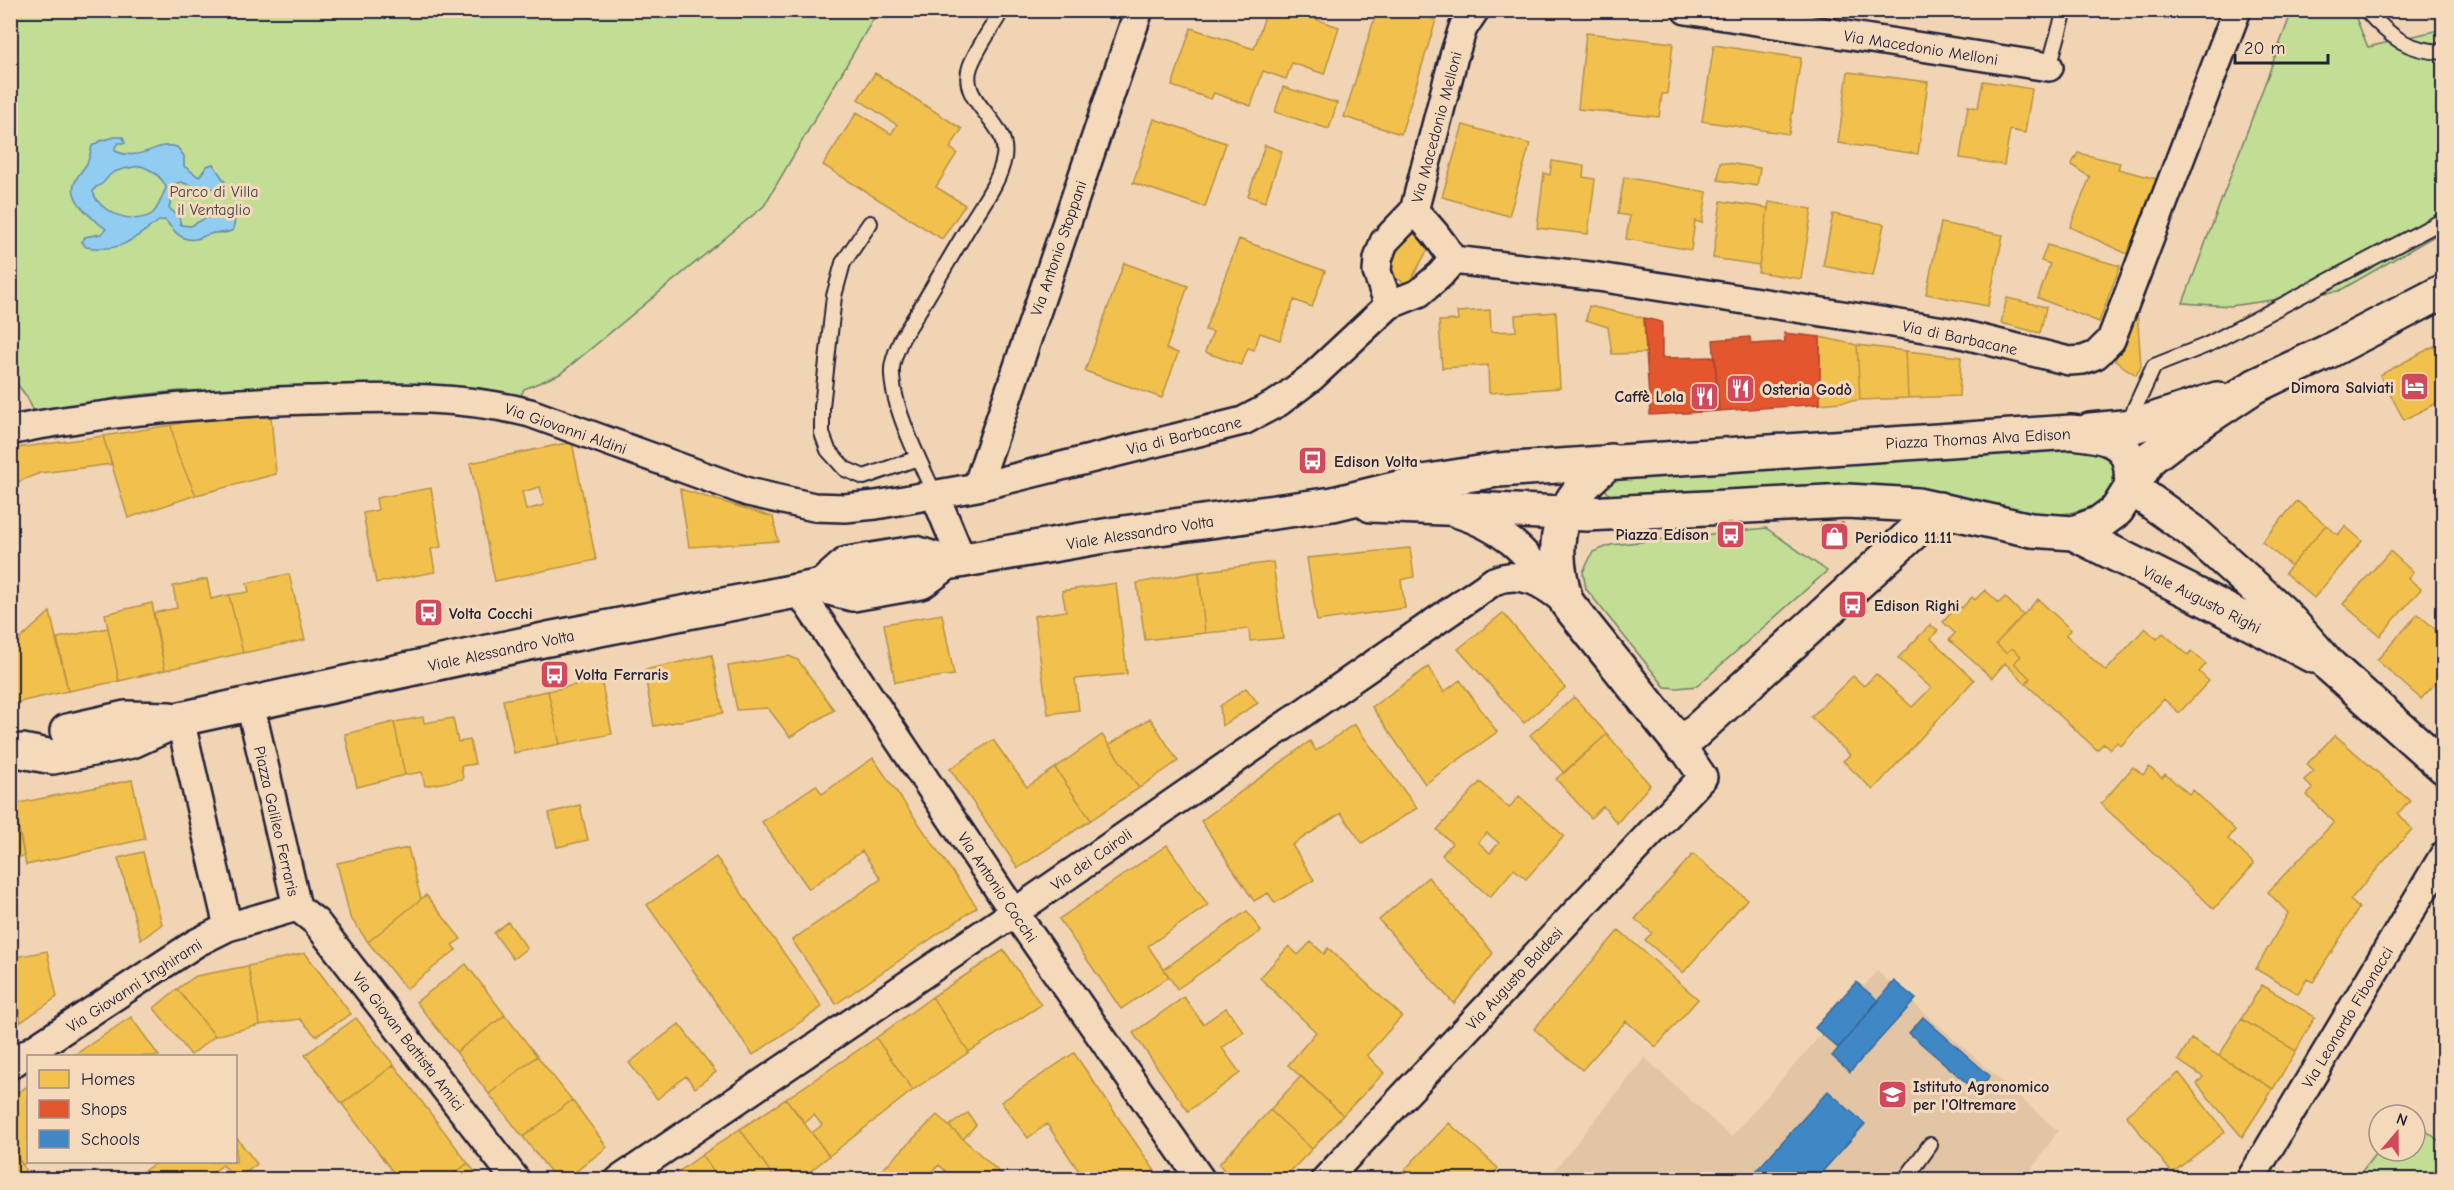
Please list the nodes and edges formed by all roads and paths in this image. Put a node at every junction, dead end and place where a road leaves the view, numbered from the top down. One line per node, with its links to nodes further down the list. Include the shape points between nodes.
1 (1002, 10): 20 (lane, via 971,66 969,82 974,97 1000,129 1004,158 988,193 902,338 892,369)
2 (1139, 10): 22 (street, Via Antonio Stoppani)
3 (1475, 10): 10 (street, Via Macedonio Melloni, via 1463,28 1454,56)
4 (1686, 10): 9 (street, Via Macedonio Melloni)
5 (2065, 10): 9 (lane)
6 (2237, 10): 13 (street, Via di Barbacane, via 2111,340 2096,355 2083,360 2056,359 1957,333 1598,277)
7 (2366, 10): 8 (lane, via 2386,33 2410,46)
8 (2444, 52)
9 (2049, 67)
10 (1414, 211): 13 (street, via 1430,225); 15 (street, Via Macedonio Melloni, via 1384,242 1378,259 1377,272)
11 (2444, 220): 17 (lane, via 2207,345 2154,366)
12 (870, 223): 20 (lane, via 843,263 834,296 822,433 828,450 845,469 864,477)
13 (1453, 260): 15 (street, Via di Barbacane, via 1419,293)
14 (2444, 291): 16 (main road)
15 (1389, 305): 22 (street, Via di Barbacane, via 1312,377 1280,402 1243,421)
16 (2255, 386): 17 (main road); 23 (main road, via 2156,453)
17 (2125, 427): 19 (main road)
18 (10, 431): 25 (street, Via Giovanni Aldini, via 134,411 235,402 422,397 498,405 530,413 780,501 845,508)
19 (2072, 432): 21 (main road, Piazza Thomas Alva Edison); 23 (main road, Piazza Thomas Alva Edison, via 2116,442 2128,457)
20 (918, 459): 25 (lane)
21 (1611, 461): 24 (main road, Piazza Thomas Alva Edison, via 1498,470); 27 (main road, via 1580,487)
22 (977, 486): 25 (street, Via di Barbacane)
23 (2132, 488): 28 (main road, via 2112,514); 32 (main road, Viale Augusto Righi, via 2192,531 2282,612)
24 (1436, 494): 27 (main road); 29 (main road, Viale Alessandro Volta, via 1116,534); 31 (street, via 1512,541 1530,557)
25 (935, 495): 29 (street)
26 (1939, 509): 27 (main road, via 1835,501); 28 (main road, via 2031,530); 35 (main road)
27 (1564, 514): 31 (main road, via 1556,563)
28 (2073, 533): 32 (main road, Viale Augusto Righi)
29 (955, 562): 30 (main road, Viale Alessandro Volta, via 915,553 847,564)
30 (811, 589): 33 (main road, Viale Alessandro Volta, via 548,639); 40 (street, Via Antonio Cocchi)
31 (1566, 603): 35 (main road); 40 (street, Via dei Cairoli, via 1547,587 1524,578 1494,581)
32 (2330, 666): 37 (main road, Viale Augusto Righi)
33 (250, 704): 34 (main road, Viale Alessandro Volta); 39 (street, Piazza Galileo Ferraris)
34 (180, 719): 36 (main road, Viale Alessandro Volta, via 132,741 53,757); 41 (street)
35 (1681, 745): 47 (street, Via Augusto Baldesi, via 1703,777)
36 (16, 752)
37 (2444, 767)
38 (2444, 855): 49 (street, Via Leonardo Fibonacci)
39 (297, 907): 41 (street, Piazza Galileo Ferraris); 44 (street, Via Giovan Battista Amici, via 316,922)
40 (1015, 912): 45 (street, Via dei Cairoli); 46 (street, Via Antonio Cocchi)
41 (228, 927): 42 (street, Via Giovanni Inghirami, via 196,943)
42 (10, 1065)
43 (1930, 1145): 48 (lane)
44 (516, 1179)
45 (619, 1179)
46 (1201, 1179)
47 (1325, 1179)
48 (1905, 1179)
49 (2250, 1179)

